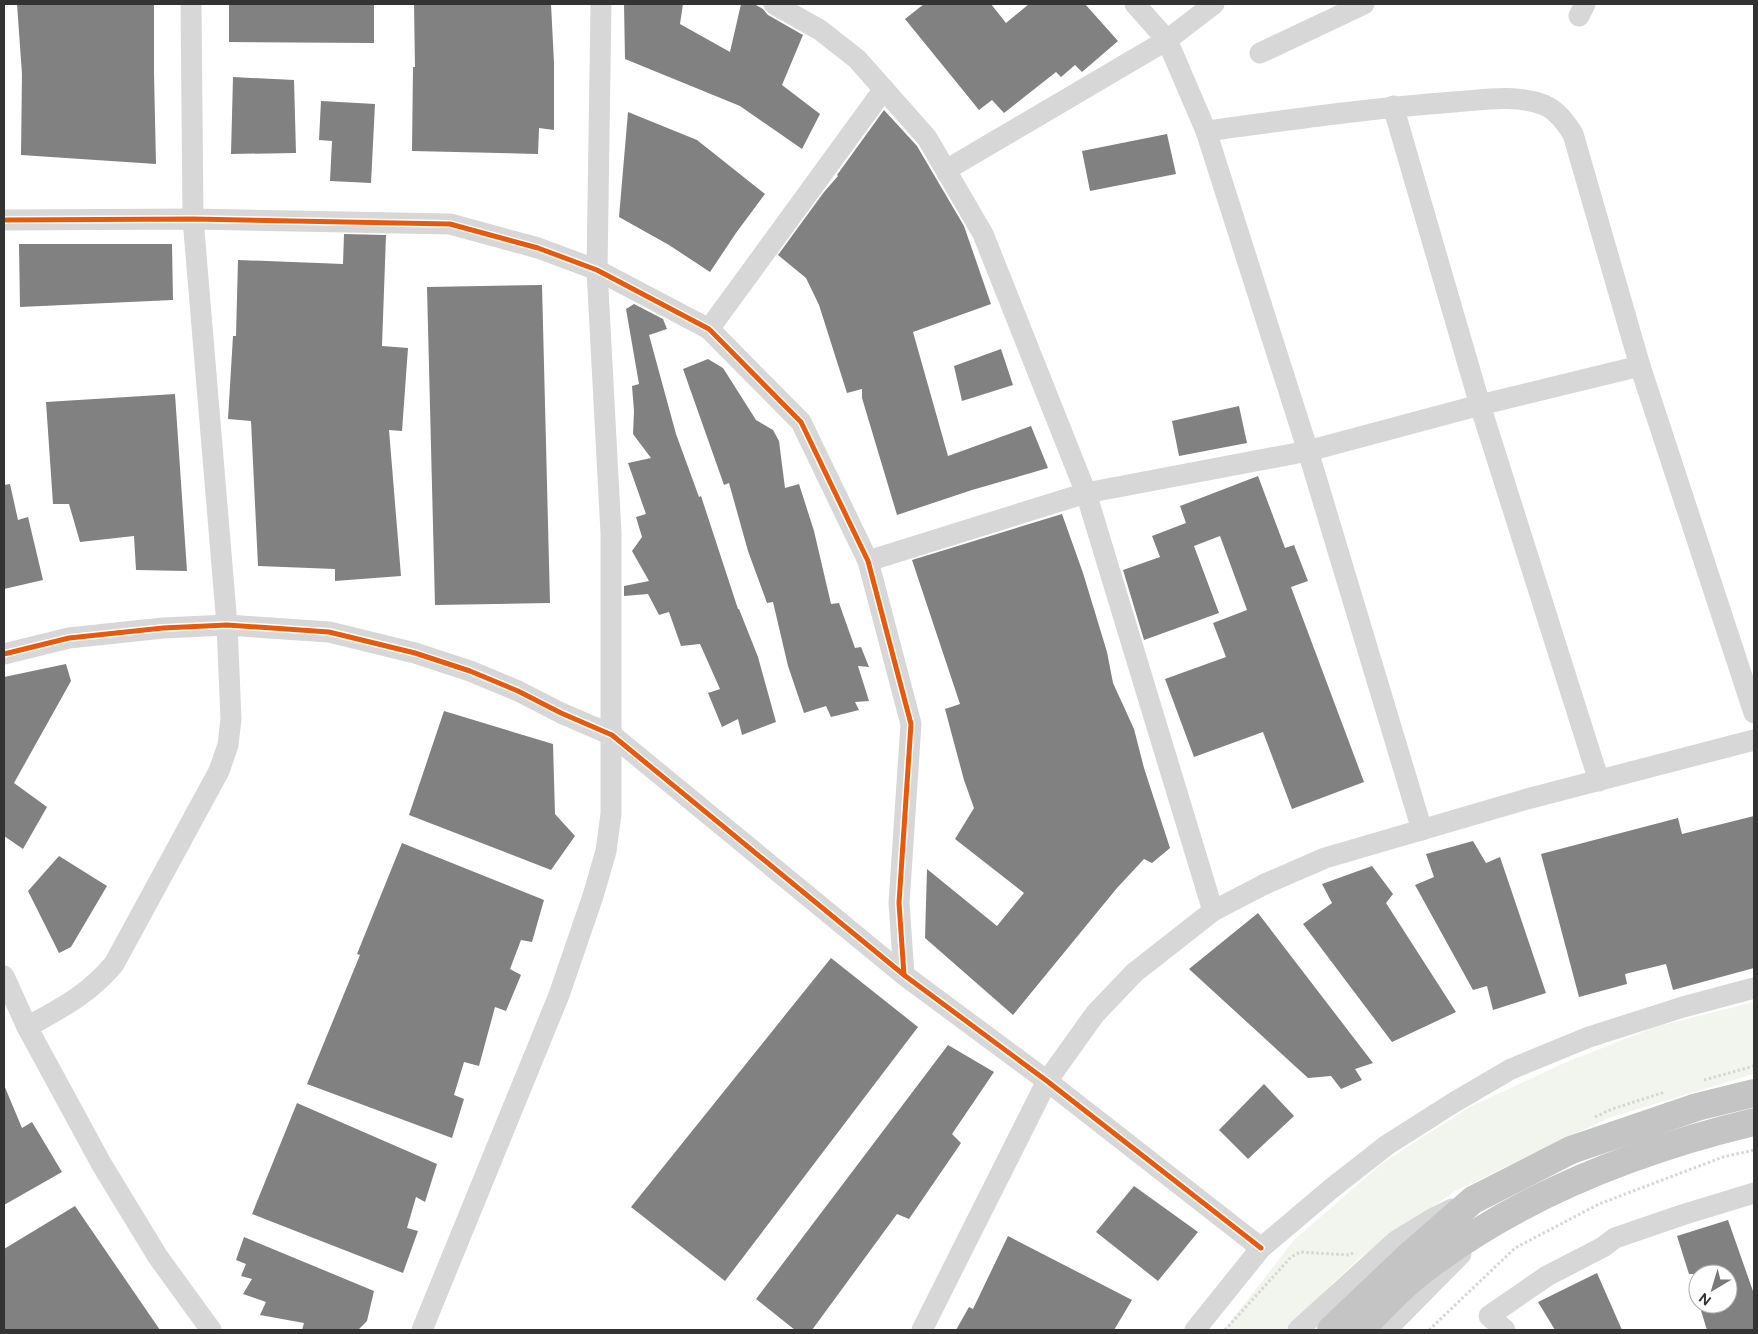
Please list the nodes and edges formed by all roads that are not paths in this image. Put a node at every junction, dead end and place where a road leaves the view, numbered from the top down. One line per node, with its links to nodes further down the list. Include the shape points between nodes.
1 (191, 4): 13 (street)
2 (601, 4): 15 (street)
3 (774, 4): 9 (street, via 820,30 856,59)
4 (1135, 4): 7 (street)
5 (1214, 4): 7 (street)
6 (1364, 4): 8 (street)
7 (1167, 40): 11 (street); 12 (street)
8 (1260, 53)
9 (884, 89): 12 (street, via 927,138); 16 (street)
10 (1393, 106): 11 (street); 17 (street, via 1523,100 1545,105 1563,119 1573,134); 18 (street)
11 (1206, 132): 19 (street)
12 (946, 170): 20 (street, via 983,234)
13 (193, 219): 14 (street); 15 (street, via 450,224 538,248); 22 (street)
14 (4, 220)
15 (597, 270): 16 (street); 25 (street, via 611,533)
16 (709, 329): 21 (street, via 801,422)
17 (1640, 366): 18 (street); 24 (street)
18 (1480, 405): 19 (street); 27 (street)
19 (1308, 451): 20 (street); 28 (street)
20 (1086, 492): 21 (street); 29 (street)
21 (868, 561): 30 (street, via 911,724 899,903)
22 (227, 625): 23 (street, via 69,638); 25 (street, via 329,632 415,653 470,671); 33 (street, via 230,719 228,745 219,771 114,964 78,998)
23 (4, 654)
24 (1754, 712)
25 (612, 735): 30 (street); 42 (street, via 611,814 606,851 593,896 559,995)
26 (1754, 740): 27 (street)
27 (1599, 781): 28 (street)
28 (1422, 830): 29 (street, via 1325,858)
29 (1213, 911): 34 (street, via 1134,972 1095,1014)
30 (904, 975): 34 (street)
31 (4, 976): 33 (street)
32 (1754, 988): 40 (street, via 1589,1037 1511,1069 1387,1145)
33 (27, 1027): 41 (street, via 102,1165 158,1257)
34 (1047, 1081): 40 (street); 43 (street)
35 (1754, 1093): 38 (highway, via 1697,1107 1571,1150)
36 (1754, 1122): 39 (highway, via 1703,1134 1624,1162 1536,1200)
37 (1753, 1197): 49 (street, via 1682,1215 1615,1238 1547,1276 1489,1316)
38 (1473, 1200): 45 (street, via 1396,1241); 46 (highway)
39 (1491, 1225): 47 (highway, via 1452,1248 1421,1272); 48 (street)
40 (1261, 1248): 44 (street)
41 (211, 1330)
42 (422, 1330)
43 (922, 1330)
44 (1195, 1330)
45 (1298, 1330)
46 (1331, 1330)
47 (1360, 1330)
48 (1386, 1330)
49 (1505, 1330)

